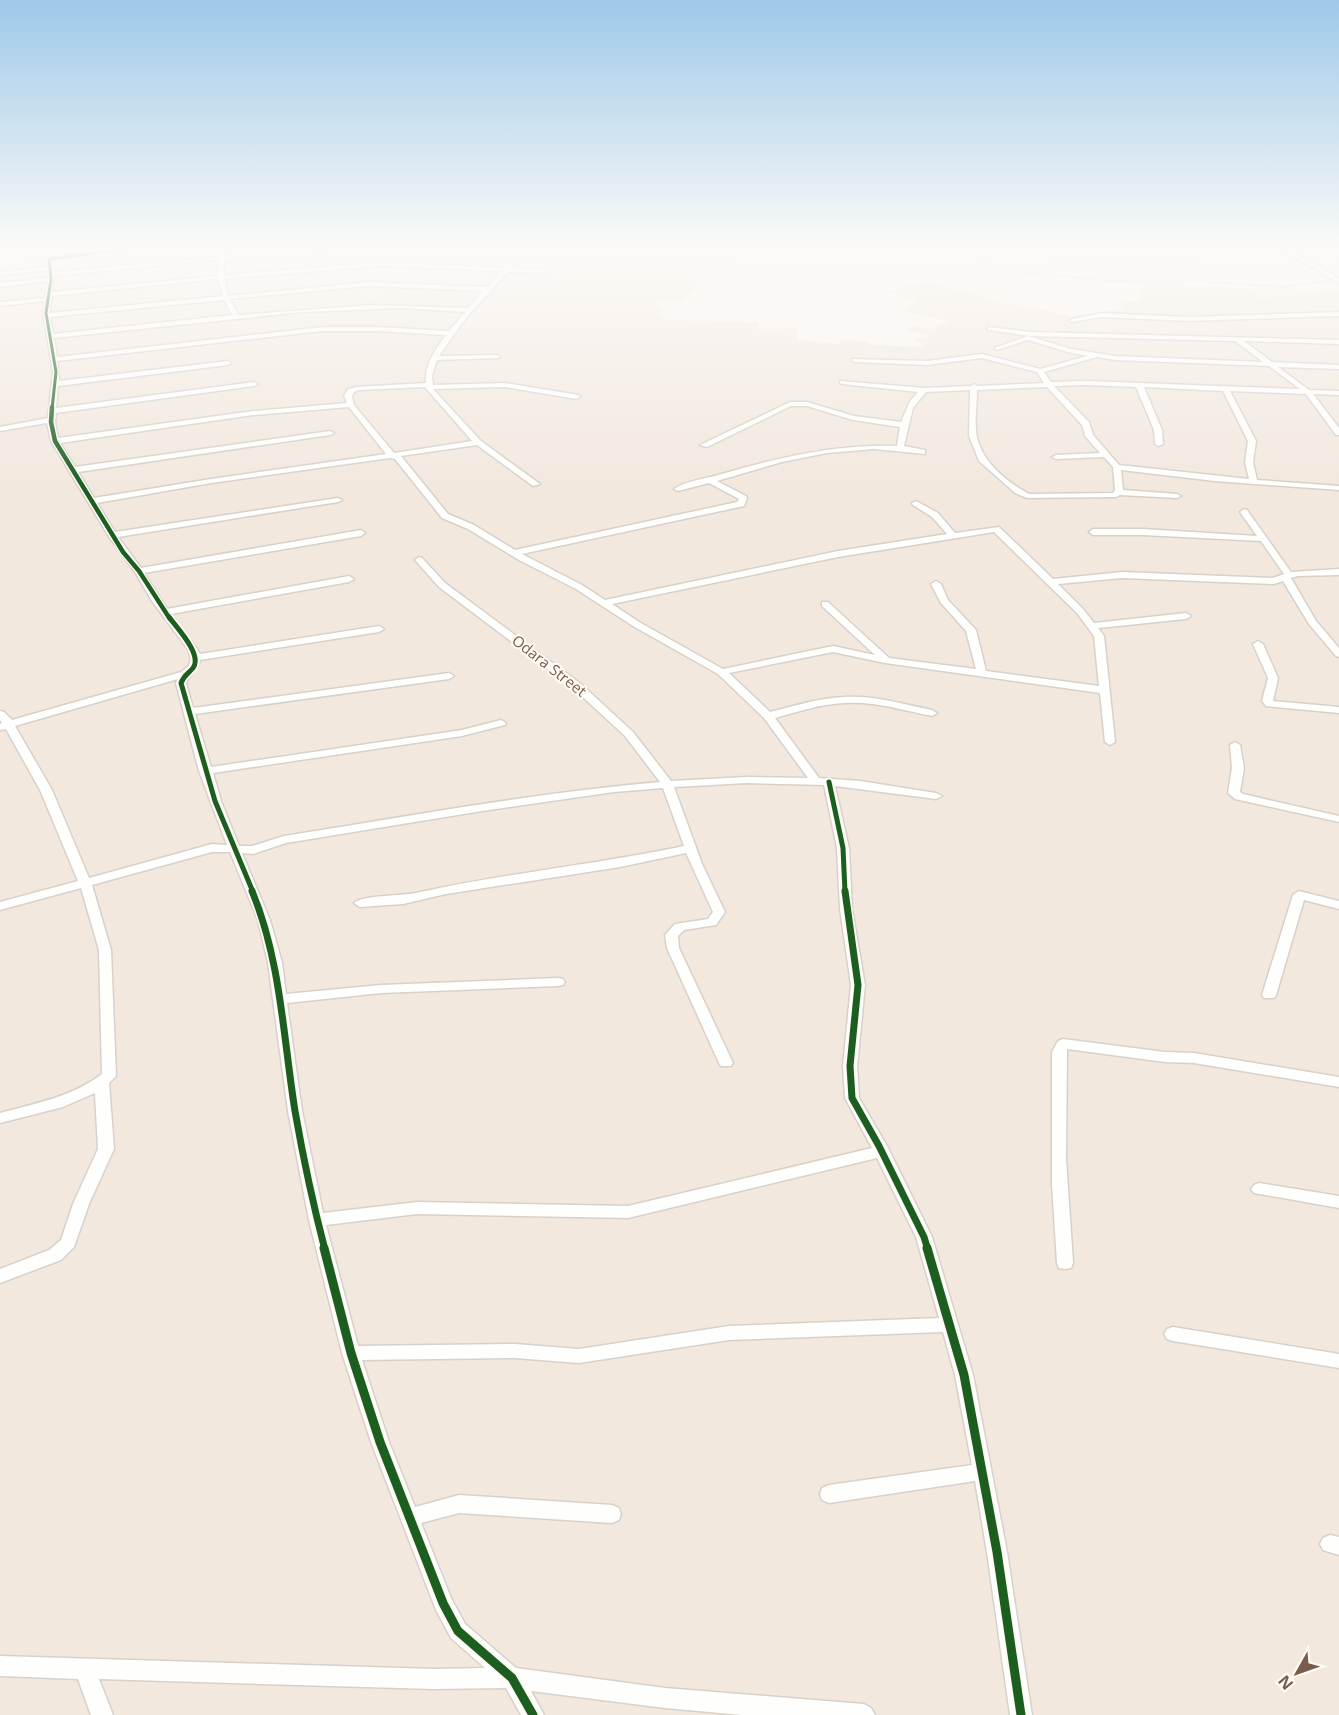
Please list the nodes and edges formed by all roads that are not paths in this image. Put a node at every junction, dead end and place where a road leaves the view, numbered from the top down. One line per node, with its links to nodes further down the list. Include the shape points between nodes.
1 (48, 327): 7 (street)
2 (138, 327): 7 (street)
3 (456, 327): 6 (street)
4 (990, 329): 5 (street)
5 (1012, 332): 8 (street); 9 (street)
6 (452, 333): 14 (street); 15 (street, via 323,329)
7 (49, 337): 15 (street)
8 (1028, 338): 11 (street); 12 (street)
9 (1236, 339): 10 (street); 18 (street)
10 (1339, 342)
11 (997, 348)
12 (1094, 356): 18 (street); 20 (street)
13 (497, 357): 14 (street)
14 (435, 358): 26 (street, via 428,370)
15 (53, 359): 22 (street)
16 (854, 360): 20 (street, via 927,363 982,356)
17 (228, 363): 22 (street)
18 (1271, 364): 19 (street); 30 (street)
19 (1339, 367)
20 (1040, 371): 24 (street)
21 (842, 382): 29 (street)
22 (55, 384): 34 (street)
23 (254, 384): 34 (street)
24 (1048, 384): 25 (street); 27 (street); 47 (street, via 1086,424 1089,436)
25 (1139, 385): 28 (street); 43 (street, via 1158,430)
26 (427, 386): 32 (street, via 505,385); 33 (street, via 358,388 348,396); 42 (street)
27 (974, 386): 29 (street); 57 (street, via 973,436 983,461 1018,491 1037,497 1111,496)
28 (1225, 388): 30 (street); 53 (street, via 1252,441 1248,453)
29 (924, 390): 37 (street, via 915,396)
30 (1308, 392): 31 (street); 36 (street)
31 (1339, 393)
32 (576, 397)
33 (351, 405): 41 (street, via 253,413); 48 (street)
34 (52, 411): 35 (street)
35 (51, 420): 38 (street); 41 (street)
36 (1336, 422): 40 (street)
37 (904, 425): 44 (street, via 853,418 798,404 783,407); 45 (street)
38 (0, 429)
39 (330, 433): 51 (street)
40 (1339, 433)
41 (55, 441): 51 (street)
42 (478, 443): 48 (street); 54 (street)
43 (1159, 444)
44 (704, 445)
45 (900, 448): 46 (street); 52 (street, via 832,449)
46 (922, 452)
47 (1105, 455): 49 (street); 50 (street)
48 (395, 456): 60 (street); 68 (street, via 446,516)
49 (1056, 457)
50 (1117, 467): 53 (street); 57 (street)
51 (73, 470): 60 (street)
52 (710, 480): 56 (street); 68 (street, via 743,498 741,504)
53 (1254, 482): 55 (street)
54 (536, 484)
55 (1339, 488)
56 (678, 489)
57 (1118, 492): 58 (street)
58 (1177, 496)
59 (338, 500): 65 (street)
60 (91, 501): 65 (street)
61 (916, 503): 66 (street, via 935,515)
62 (1244, 512): 67 (street)
63 (1093, 532): 67 (street)
64 (361, 533): 70 (street)
65 (112, 535): 70 (street)
66 (952, 535): 74 (street, via 996,528); 77 (street, via 838,554)
67 (1263, 538): 72 (street)
68 (514, 553): 77 (street)
69 (419, 560): 103 (street, Odara Street, via 442,585 577,686 629,734)
70 (139, 571): 79 (street)
71 (1335, 572): 72 (street); 75 (street)
72 (1288, 577): 74 (street, via 1274,581 1122,575); 84 (street, via 1312,622)
73 (350, 579): 79 (street)
74 (1052, 582): 81 (street)
75 (1339, 582)
76 (936, 584): 88 (street, via 944,601 971,630)
77 (604, 603): 87 (street)
78 (825, 604): 86 (street)
79 (165, 612): 85 (street)
80 (1186, 616): 81 (street)
81 (1093, 626): 91 (street, via 1099,636)
82 (379, 629): 85 (street)
83 (1258, 644): 92 (street, via 1273,678 1267,701 1270,704)
84 (1339, 654)
85 (196, 658): 89 (street, via 194,667)
86 (885, 660): 87 (street, via 833,649); 88 (street)
87 (722, 672): 96 (street)
88 (982, 673): 91 (street)
89 (185, 674): 93 (street, via 181,683); 98 (street)
90 (449, 676): 93 (street)
91 (1103, 690): 99 (street)
92 (1339, 710)
93 (189, 712): 101 (street)
94 (932, 713): 96 (street, via 848,700)
95 (0, 714): 98 (street)
96 (768, 716): 102 (street)
97 (501, 723): 101 (street, via 462,734)
98 (5, 726): 108 (street, via 46,790)
99 (1110, 742)
100 (1235, 745): 105 (street, via 1238,768 1234,793 1239,797)
101 (205, 771): 106 (street)
102 (822, 781): 103 (street); 104 (street); 119 (street, via 843,848 846,909 858,985 850,1066 852,1098)
103 (667, 783): 106 (street, via 517,802 284,840 253,850); 107 (street, Odara Street)
104 (936, 796)
105 (1339, 819)
106 (235, 848): 108 (street, via 212,848); 114 (street, via 264,920)
107 (691, 848): 109 (street, via 403,900); 115 (street, Odara Street, via 718,912 712,922 680,927 671,935 673,948)
108 (85, 882): 111 (street); 116 (street, via 105,950 109,1076)
109 (360, 903)
110 (1339, 905): 113 (street, via 1299,895)
111 (0, 906)
112 (558, 982): 114 (street, via 381,989)
113 (1269, 995)
114 (280, 999): 122 (street, via 295,1111)
115 (726, 1063)
116 (102, 1082): 118 (street, via 66,1100); 124 (street, via 106,1149 68,1243 55,1255)
117 (1339, 1082): 123 (street, via 1194,1058 1064,1044 1059,1052 1058,1119)
118 (0, 1118)
119 (881, 1151): 122 (street, via 628,1212 417,1208); 125 (street, via 924,1237)
120 (1259, 1189): 121 (street)
121 (1339, 1202)
122 (317, 1220): 127 (street)
123 (1065, 1263)
124 (0, 1276)
125 (950, 1325): 127 (street, via 729,1333 579,1356 515,1351); 129 (street, via 964,1375)
126 (1173, 1334): 128 (street)
127 (351, 1353): 132 (street, via 362,1394)
128 (1339, 1361)
129 (982, 1472): 130 (street); 139 (street)
130 (830, 1494)
131 (612, 1514): 132 (street, via 459,1504)
132 (409, 1517): 135 (street, via 443,1603 458,1630)
133 (0, 1666): 134 (street)
134 (85, 1669): 135 (street); 136 (street)
135 (512, 1678): 137 (street); 138 (street, via 665,1698)
136 (102, 1715)
137 (533, 1715)
138 (864, 1715)
139 (1021, 1715)

